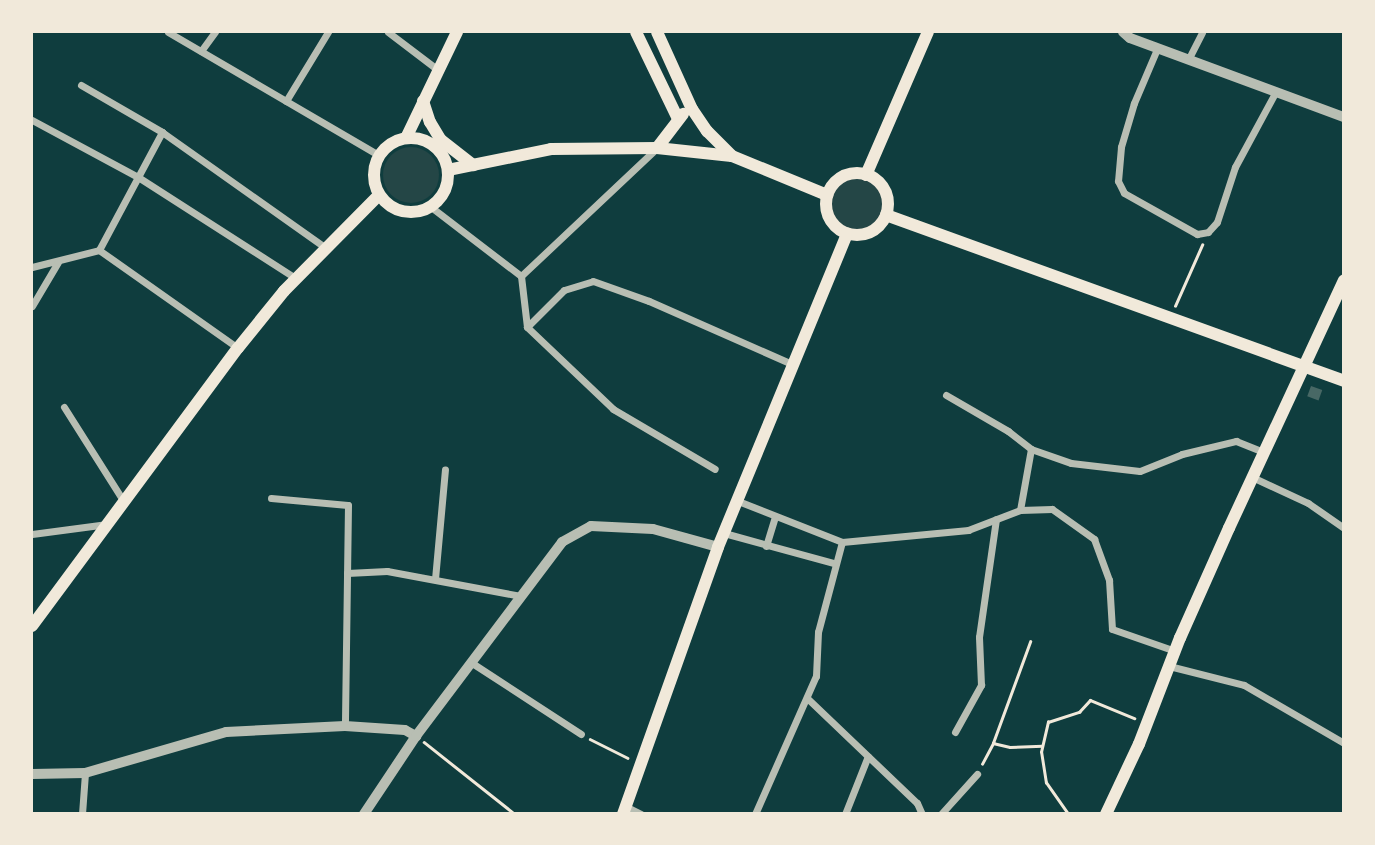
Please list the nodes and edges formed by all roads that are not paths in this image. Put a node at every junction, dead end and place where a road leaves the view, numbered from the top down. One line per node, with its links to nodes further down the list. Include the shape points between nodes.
1 (169, 32): 12 (street)
2 (215, 32): 12 (street)
3 (328, 32): 17 (street)
4 (388, 32): 14 (street)
5 (457, 32): 14 (main road)
6 (636, 32): 20 (main road)
7 (657, 32): 19 (main road)
8 (928, 32): 30 (main road)
9 (1123, 32): 11 (street)
10 (1202, 32): 13 (street)
11 (1157, 49): 13 (street); 16 (street, via 1121,147 1118,181 1124,193 1197,234 1208,232 1217,222 1234,167)
12 (201, 51): 17 (street)
13 (1188, 60): 16 (street)
14 (438, 70): 18 (main road)
15 (81, 85): 23 (street)
16 (1275, 93): 21 (street)
17 (286, 101): 26 (street)
18 (423, 101): 24 (main road); 28 (main road, via 441,140)
19 (692, 109): 20 (main road); 27 (main road)
20 (677, 117): 25 (main road)
21 (1343, 117)
22 (32, 120): 31 (street)
23 (162, 132): 31 (street); 37 (street)
24 (405, 138): 26 (main road, via 392,143); 29 (main road, via 433,145)
25 (657, 148): 27 (main road); 28 (main road, via 551,149); 41 (street)
26 (380, 156): 32 (main road, via 374,181)
27 (732, 156): 33 (main road)
28 (473, 164): 29 (main road)
29 (448, 170): 34 (main road, via 444,191)
30 (866, 175): 33 (main road, via 842,176); 35 (main road, via 885,191)
31 (138, 177): 38 (street); 42 (street)
32 (379, 194): 34 (main road, via 402,211); 37 (main road)
33 (827, 194): 36 (main road, via 828,219)
34 (431, 207): 41 (street)
35 (886, 215): 36 (main road, via 871,233); 48 (main road)
36 (847, 234): 47 (main road)
37 (326, 248): 42 (main road)
38 (99, 250): 39 (street); 46 (street)
39 (58, 262): 40 (street); 44 (street)
40 (32, 267)
41 (521, 276): 45 (street)
42 (297, 279): 46 (main road)
43 (1343, 280): 48 (main road)
44 (32, 306)
45 (527, 327): 47 (street, via 564,290 593,281); 55 (street, via 613,409)
46 (238, 348): 59 (main road)
47 (794, 366): 58 (main road)
48 (1302, 366): 49 (main road); 53 (main road)
49 (1343, 382)
50 (946, 395): 52 (street)
51 (64, 407): 59 (street)
52 (1031, 449): 53 (street, via 1071,463 1140,471 1236,440); 60 (street)
53 (1263, 452): 56 (main road)
54 (445, 469): 72 (street)
55 (715, 469)
56 (1251, 477): 64 (street, via 1308,503); 75 (main road)
57 (271, 498): 71 (street, via 348,505)
58 (738, 501): 61 (street); 66 (main road)
59 (124, 502): 63 (main road)
60 (1020, 510): 62 (street); 75 (street, via 1052,509 1094,539 1109,580 1112,629)
61 (775, 516): 67 (street); 68 (street)
62 (996, 520): 67 (street, via 968,530); 80 (street, via 979,638 981,685)
63 (107, 524): 65 (street); 74 (main road)
64 (1343, 528)
65 (32, 533)
66 (724, 533): 68 (street); 69 (main road)
67 (842, 542): 70 (street)
68 (766, 546): 70 (street)
69 (718, 547): 73 (street, via 653,529 591,526 562,542); 88 (main road)
70 (834, 563): 78 (street, via 818,632 816,676)
71 (347, 573): 72 (street, via 387,571); 79 (street)
72 (435, 579): 73 (street)
73 (520, 596): 76 (street)
74 (32, 626)
75 (1175, 651): 77 (main road)
76 (472, 663): 81 (street); 82 (street)
77 (1169, 666): 83 (street, via 1244,685); 96 (main road)
78 (807, 698): 84 (street); 92 (street)
79 (345, 726): 82 (street, via 405,730); 85 (street, via 226,732)
80 (955, 732)
81 (581, 734)
82 (416, 736): 90 (street)
83 (1343, 743)
84 (868, 756): 93 (street); 94 (street, via 917,803)
85 (85, 773): 86 (street); 89 (street)
86 (32, 774)
87 (976, 774): 95 (street)
88 (624, 810): 91 (street)
89 (82, 814)
90 (364, 814)
91 (641, 814)
92 (755, 814)
93 (845, 814)
94 (922, 814)
95 (941, 814)
96 (1106, 814)

